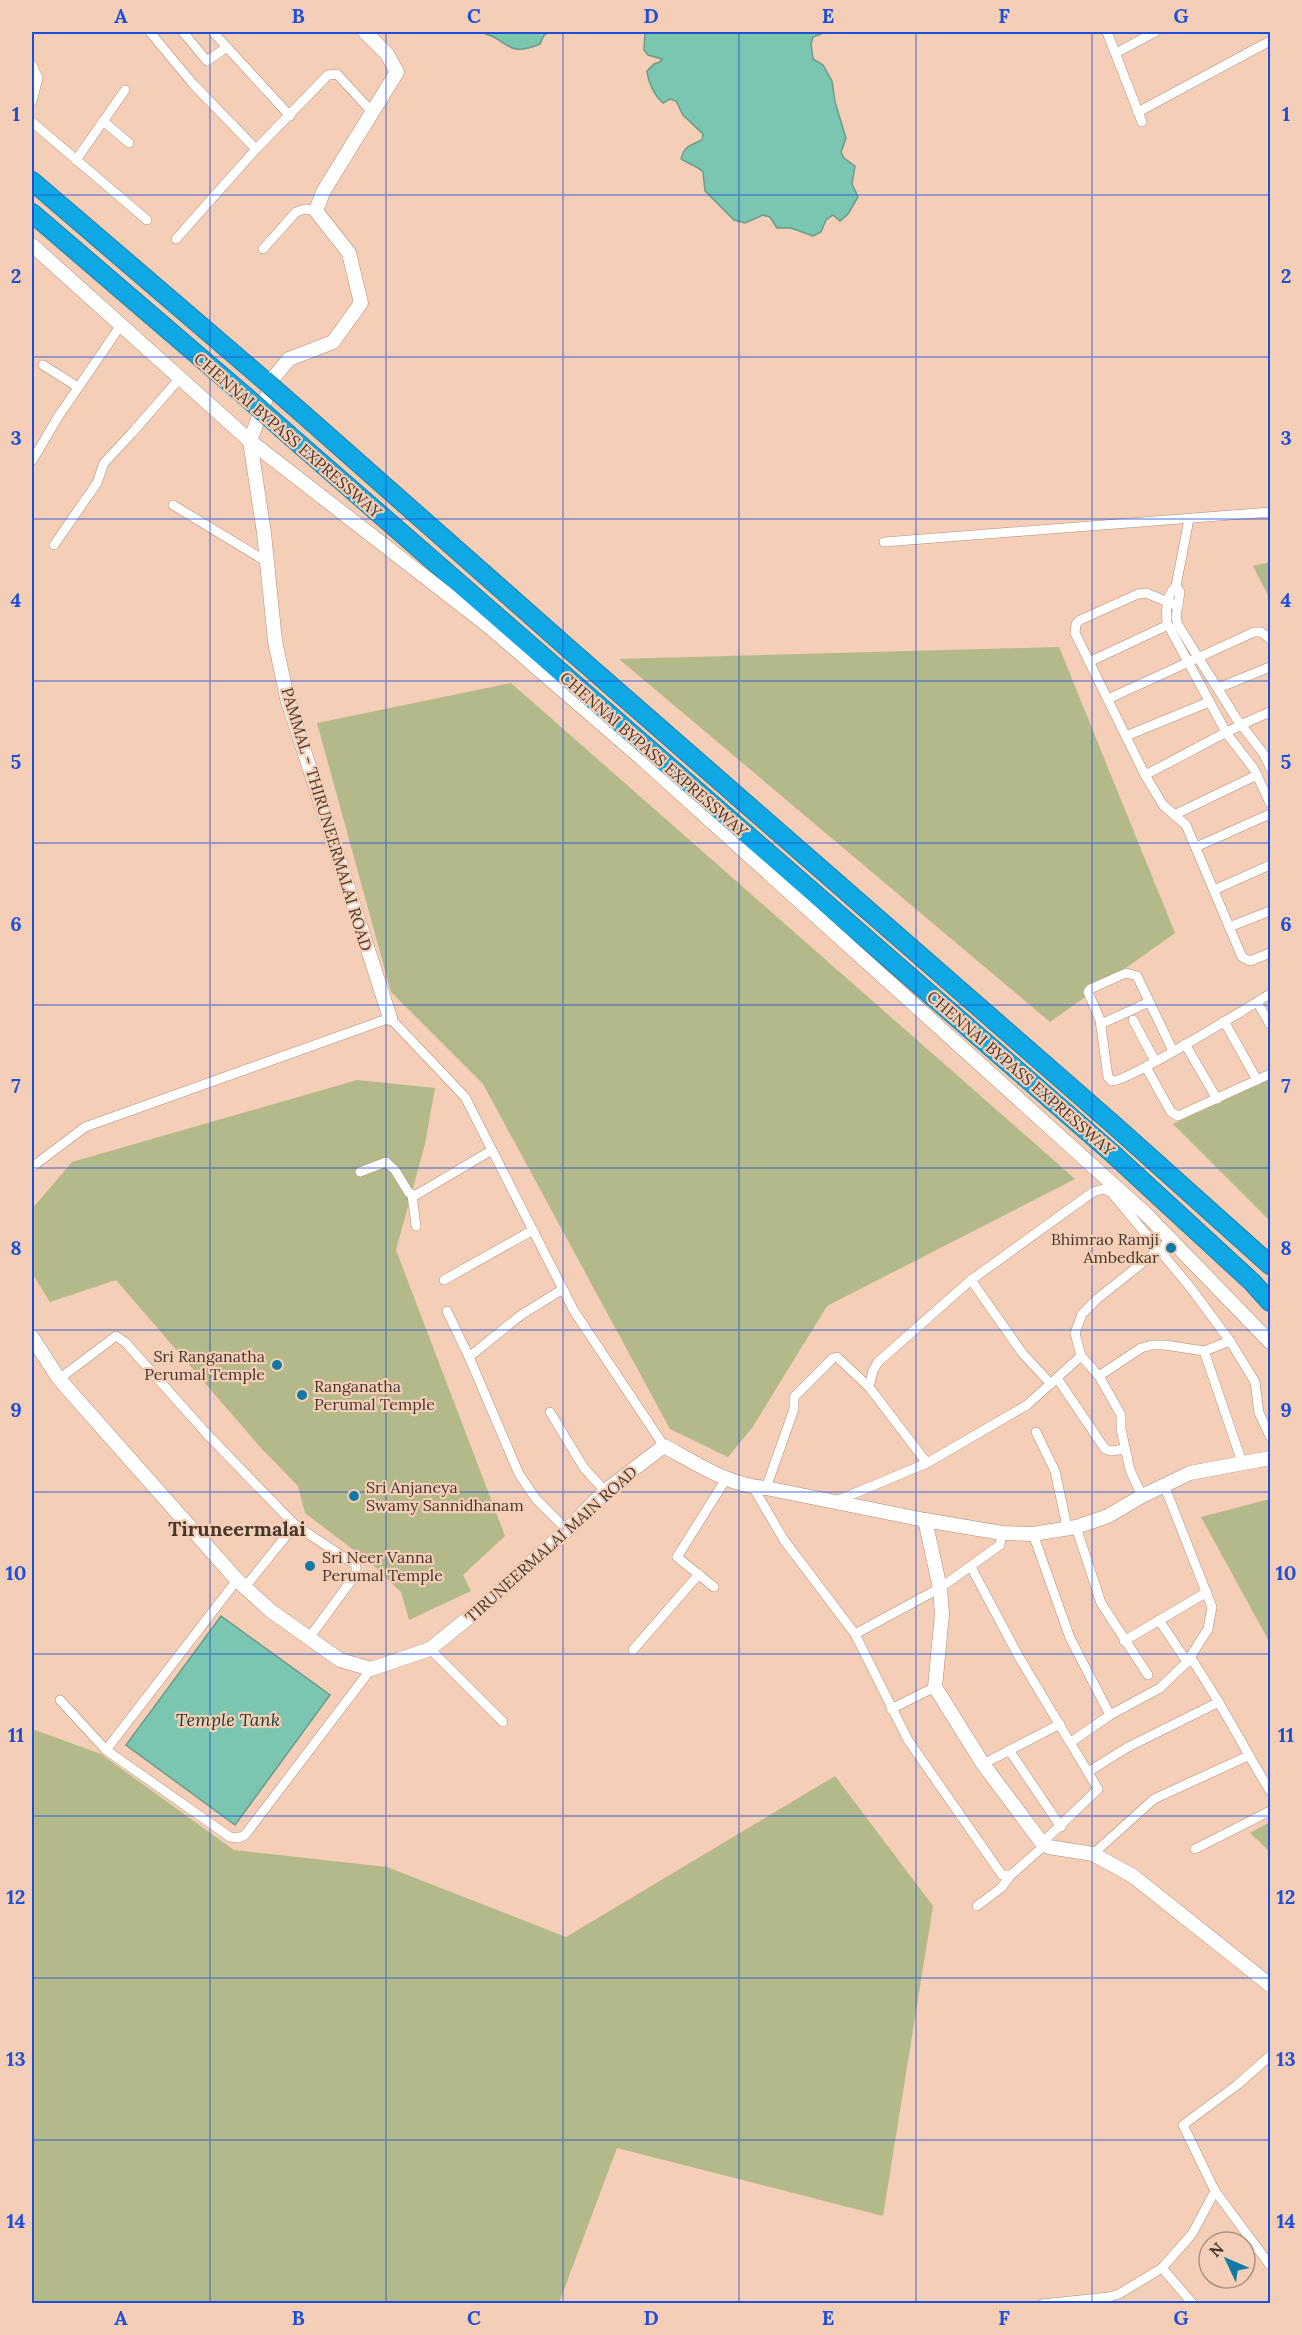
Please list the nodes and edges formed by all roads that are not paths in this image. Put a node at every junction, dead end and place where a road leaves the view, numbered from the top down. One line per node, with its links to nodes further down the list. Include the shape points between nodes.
1 (150, 32): 20 (street, via 193,84)
2 (183, 32): 8 (street, via 207,61)
3 (213, 32): 8 (street)
4 (365, 32): 13 (street, via 387,54 397,72)
5 (1107, 32): 9 (street)
6 (1155, 32): 9 (street)
7 (1270, 41): 14 (street)
8 (227, 46): 15 (street)
9 (1116, 53): 14 (street)
10 (32, 65): 12 (street, via 38,78)
11 (125, 90): 16 (street)
12 (32, 101)
13 (372, 112): 15 (street, via 333,73); 23 (street, via 322,192)
14 (1138, 112): 18 (street)
15 (290, 116): 20 (street)
16 (103, 121): 19 (street); 21 (street)
17 (32, 122): 21 (street)
18 (1142, 122)
19 (129, 143)
20 (256, 149): 26 (street)
21 (76, 160): 25 (street)
22 (32, 181): 94 (highway, CHENNAI BYPASS EXPRESSWAY, bridge, via 303,414)
23 (316, 211): 28 (street, via 305,208 296,212); 33 (street, PAMMAL - THIRUNEERMALAI ROAD, via 349,253 361,303 333,342 289,359 274,377)
24 (32, 213): 44 (highway, CHENNAI BYPASS EXPRESSWAY, bridge, via 244,395)
25 (147, 220)
26 (176, 239)
27 (32, 245): 29 (street)
28 (263, 249)
29 (121, 325): 31 (street); 32 (street)
30 (43, 365): 32 (street)
31 (180, 378): 33 (street); 39 (street, via 104,463 97,483)
32 (78, 387): 34 (street)
33 (250, 441): 40 (street, PAMMAL - THIRUNEERMALAI ROAD); 44 (street)
34 (32, 461)
35 (173, 505): 40 (street)
36 (1270, 512): 37 (street)
37 (1189, 519): 38 (street); 41 (street)
38 (884, 542)
39 (54, 545)
40 (267, 562): 74 (street, PAMMAL - THIRUNEERMALAI ROAD, via 274,641 293,721)
41 (1176, 586): 42 (street); 43 (street, via 1180,592)
42 (1167, 603): 43 (street); 45 (street); 48 (street, via 1152,594 1138,594 1080,620 1075,633)
43 (1178, 606): 47 (street, via 1177,621)
44 (492, 621): 51 (highway, CHENNAI BYPASS EXPRESSWAY)
45 (1168, 625): 48 (street); 49 (street)
46 (1270, 639): 47 (street, via 1254,632)
47 (1199, 657): 49 (street); 52 (street)
48 (1089, 662): 53 (street)
49 (1188, 662): 53 (street); 54 (street)
50 (1270, 667): 52 (street)
51 (549, 670): 92 (street); 98 (highway, CHENNAI BYPASS EXPRESSWAY, via 1112,1153)
52 (1218, 688): 56 (street)
53 (1108, 699): 58 (street)
54 (1209, 702): 57 (street); 58 (street)
55 (1270, 712): 56 (street)
56 (1240, 724): 57 (street); 59 (street)
57 (1227, 734): 60 (street); 61 (street)
58 (1126, 736): 60 (street)
59 (1270, 766)
60 (1145, 774): 64 (street, via 1163,805)
61 (1257, 775): 62 (street); 64 (street)
62 (1270, 801)
63 (1270, 814): 65 (street)
64 (1174, 815): 65 (street, via 1184,821)
65 (1196, 847): 67 (street)
66 (1270, 864): 67 (street)
67 (1214, 890): 69 (street)
68 (1270, 911): 69 (street)
69 (1229, 927): 70 (street, via 1246,961)
70 (1270, 953)
71 (1270, 994): 73 (street)
72 (1149, 1002): 77 (street); 77 (street, via 1133,973 1094,986 1088,992); 80 (street)
73 (1257, 1002): 76 (street); 78 (street)
74 (390, 1018): 86 (street, via 465,1097); 87 (street, via 85,1127)
75 (1133, 1020): 81 (street)
76 (1224, 1021): 79 (street); 84 (street)
77 (1101, 1024): 82 (street, via 1108,1077 1112,1081)
78 (1270, 1024)
79 (1185, 1044): 80 (street); 85 (street)
80 (1173, 1051): 81 (street)
81 (1155, 1061): 82 (street)
82 (1146, 1067): 85 (street, via 1175,1116)
83 (1270, 1074): 84 (street)
84 (1257, 1080): 85 (street)
85 (1217, 1099)
86 (492, 1150): 89 (street); 91 (street)
87 (32, 1167)
88 (360, 1172): 89 (street, via 386,1162)
89 (412, 1195): 90 (street)
90 (416, 1226)
91 (533, 1230): 96 (street); 97 (street)
92 (1171, 1240): 93 (street); 102 (street)
93 (1160, 1249): 95 (street, via 1111,1192 1103,1189 1093,1192); 101 (street); 104 (street, via 1082,1314 1075,1333)
94 (1270, 1265)
95 (971, 1280): 108 (street, via 1023,1354); 109 (street, via 878,1362)
96 (444, 1281)
97 (563, 1289): 105 (street, via 521,1315); 113 (street)
98 (1270, 1302)
99 (447, 1311): 105 (street)
100 (32, 1337): 107 (street)
101 (1230, 1341): 103 (street); 112 (street, via 1255,1382 1259,1413)
102 (1270, 1342)
103 (1204, 1351): 106 (street, via 1152,1345 1141,1348); 116 (street)
104 (1081, 1356): 106 (street); 108 (street)
105 (470, 1357): 127 (street, via 519,1474 536,1499)
106 (1100, 1376): 114 (street, via 1121,1415)
107 (59, 1379): 125 (street, via 116,1336); 132 (street)
108 (1054, 1381): 114 (street, via 1105,1449); 117 (street, via 1027,1405)
109 (869, 1387): 117 (street); 120 (street, via 841,1358 832,1358 794,1397 794,1409)
110 (550, 1412): 121 (street, via 584,1468)
111 (1036, 1432): 126 (street, via 1055,1471)
112 (1270, 1436)
113 (664, 1446): 118 (street); 121 (street, TIRUNEERMALAI MAIN ROAD)
114 (1125, 1449): 122 (street)
115 (1270, 1458): 116 (street)
116 (1242, 1462): 119 (street, via 1190,1473)
117 (927, 1463): 123 (street)
118 (726, 1479): 120 (street); 131 (street, via 677,1557)
119 (1164, 1485): 122 (street); 135 (street)
120 (760, 1487): 123 (street); 137 (street, via 784,1540)
121 (605, 1491): 127 (street, TIRUNEERMALAI MAIN ROAD)
122 (1142, 1496): 126 (street, via 1108,1516)
123 (832, 1503): 124 (street)
124 (925, 1520): 128 (street); 134 (street)
125 (295, 1525): 132 (street); 138 (street, via 341,1554 358,1570)
126 (1072, 1527): 129 (street); 139 (street, via 1101,1603)
127 (567, 1530): 140 (street, TIRUNEERMALAI MAIN ROAD)
128 (1002, 1533): 129 (street); 130 (street, via 1000,1545)
129 (1033, 1534): 149 (street, via 1070,1638)
130 (971, 1567): 134 (street); 151 (street)
131 (699, 1574): 133 (street); 141 (street)
132 (241, 1584): 138 (street); 153 (street)
133 (714, 1587)
134 (940, 1588): 137 (street); 145 (street, via 942,1614)
135 (1207, 1592): 136 (street); 142 (street, via 1212,1607 1208,1629)
136 (1159, 1620): 139 (street); 142 (street)
137 (855, 1634): 148 (street)
138 (309, 1638): 143 (street, via 340,1660)
139 (1124, 1641): 144 (street)
140 (429, 1649): 143 (street, TIRUNEERMALAI MAIN ROAD); 150 (street)
141 (633, 1650)
142 (1189, 1660): 147 (street); 149 (street, via 1160,1688)
143 (371, 1669): 153 (street, via 245,1835 238,1838 230,1837)
144 (1148, 1675)
145 (935, 1687): 148 (street); 156 (street)
146 (60, 1700): 153 (street)
147 (1219, 1702): 155 (street); 157 (street, via 1128,1747)
148 (891, 1709): 164 (street, via 908,1740 1002,1875)
149 (1110, 1715): 152 (street)
150 (503, 1722)
151 (1060, 1724): 152 (street); 154 (street)
152 (1071, 1742): 157 (street)
153 (106, 1750)
154 (1009, 1750): 156 (street); 160 (street)
155 (1248, 1756): 158 (street); 163 (street, via 1154,1799)
156 (983, 1764): 161 (street)
157 (1088, 1772): 160 (street, via 1098,1790)
158 (1270, 1791)
159 (1270, 1811): 162 (street)
160 (1061, 1827): 161 (street)
161 (1044, 1844): 163 (street); 164 (street)
162 (1195, 1849)
163 (1093, 1854): 166 (street, via 1133,1876)
164 (1011, 1875): 165 (street)
165 (977, 1906)
166 (1270, 1985)
167 (1270, 2056): 168 (street, via 1183,2126)
168 (1215, 2191): 169 (street); 170 (street, via 1192,2234)
169 (1270, 2265)
170 (1162, 2268): 171 (street, via 1119,2294); 172 (street)
171 (1042, 2304)
172 (1193, 2304)

